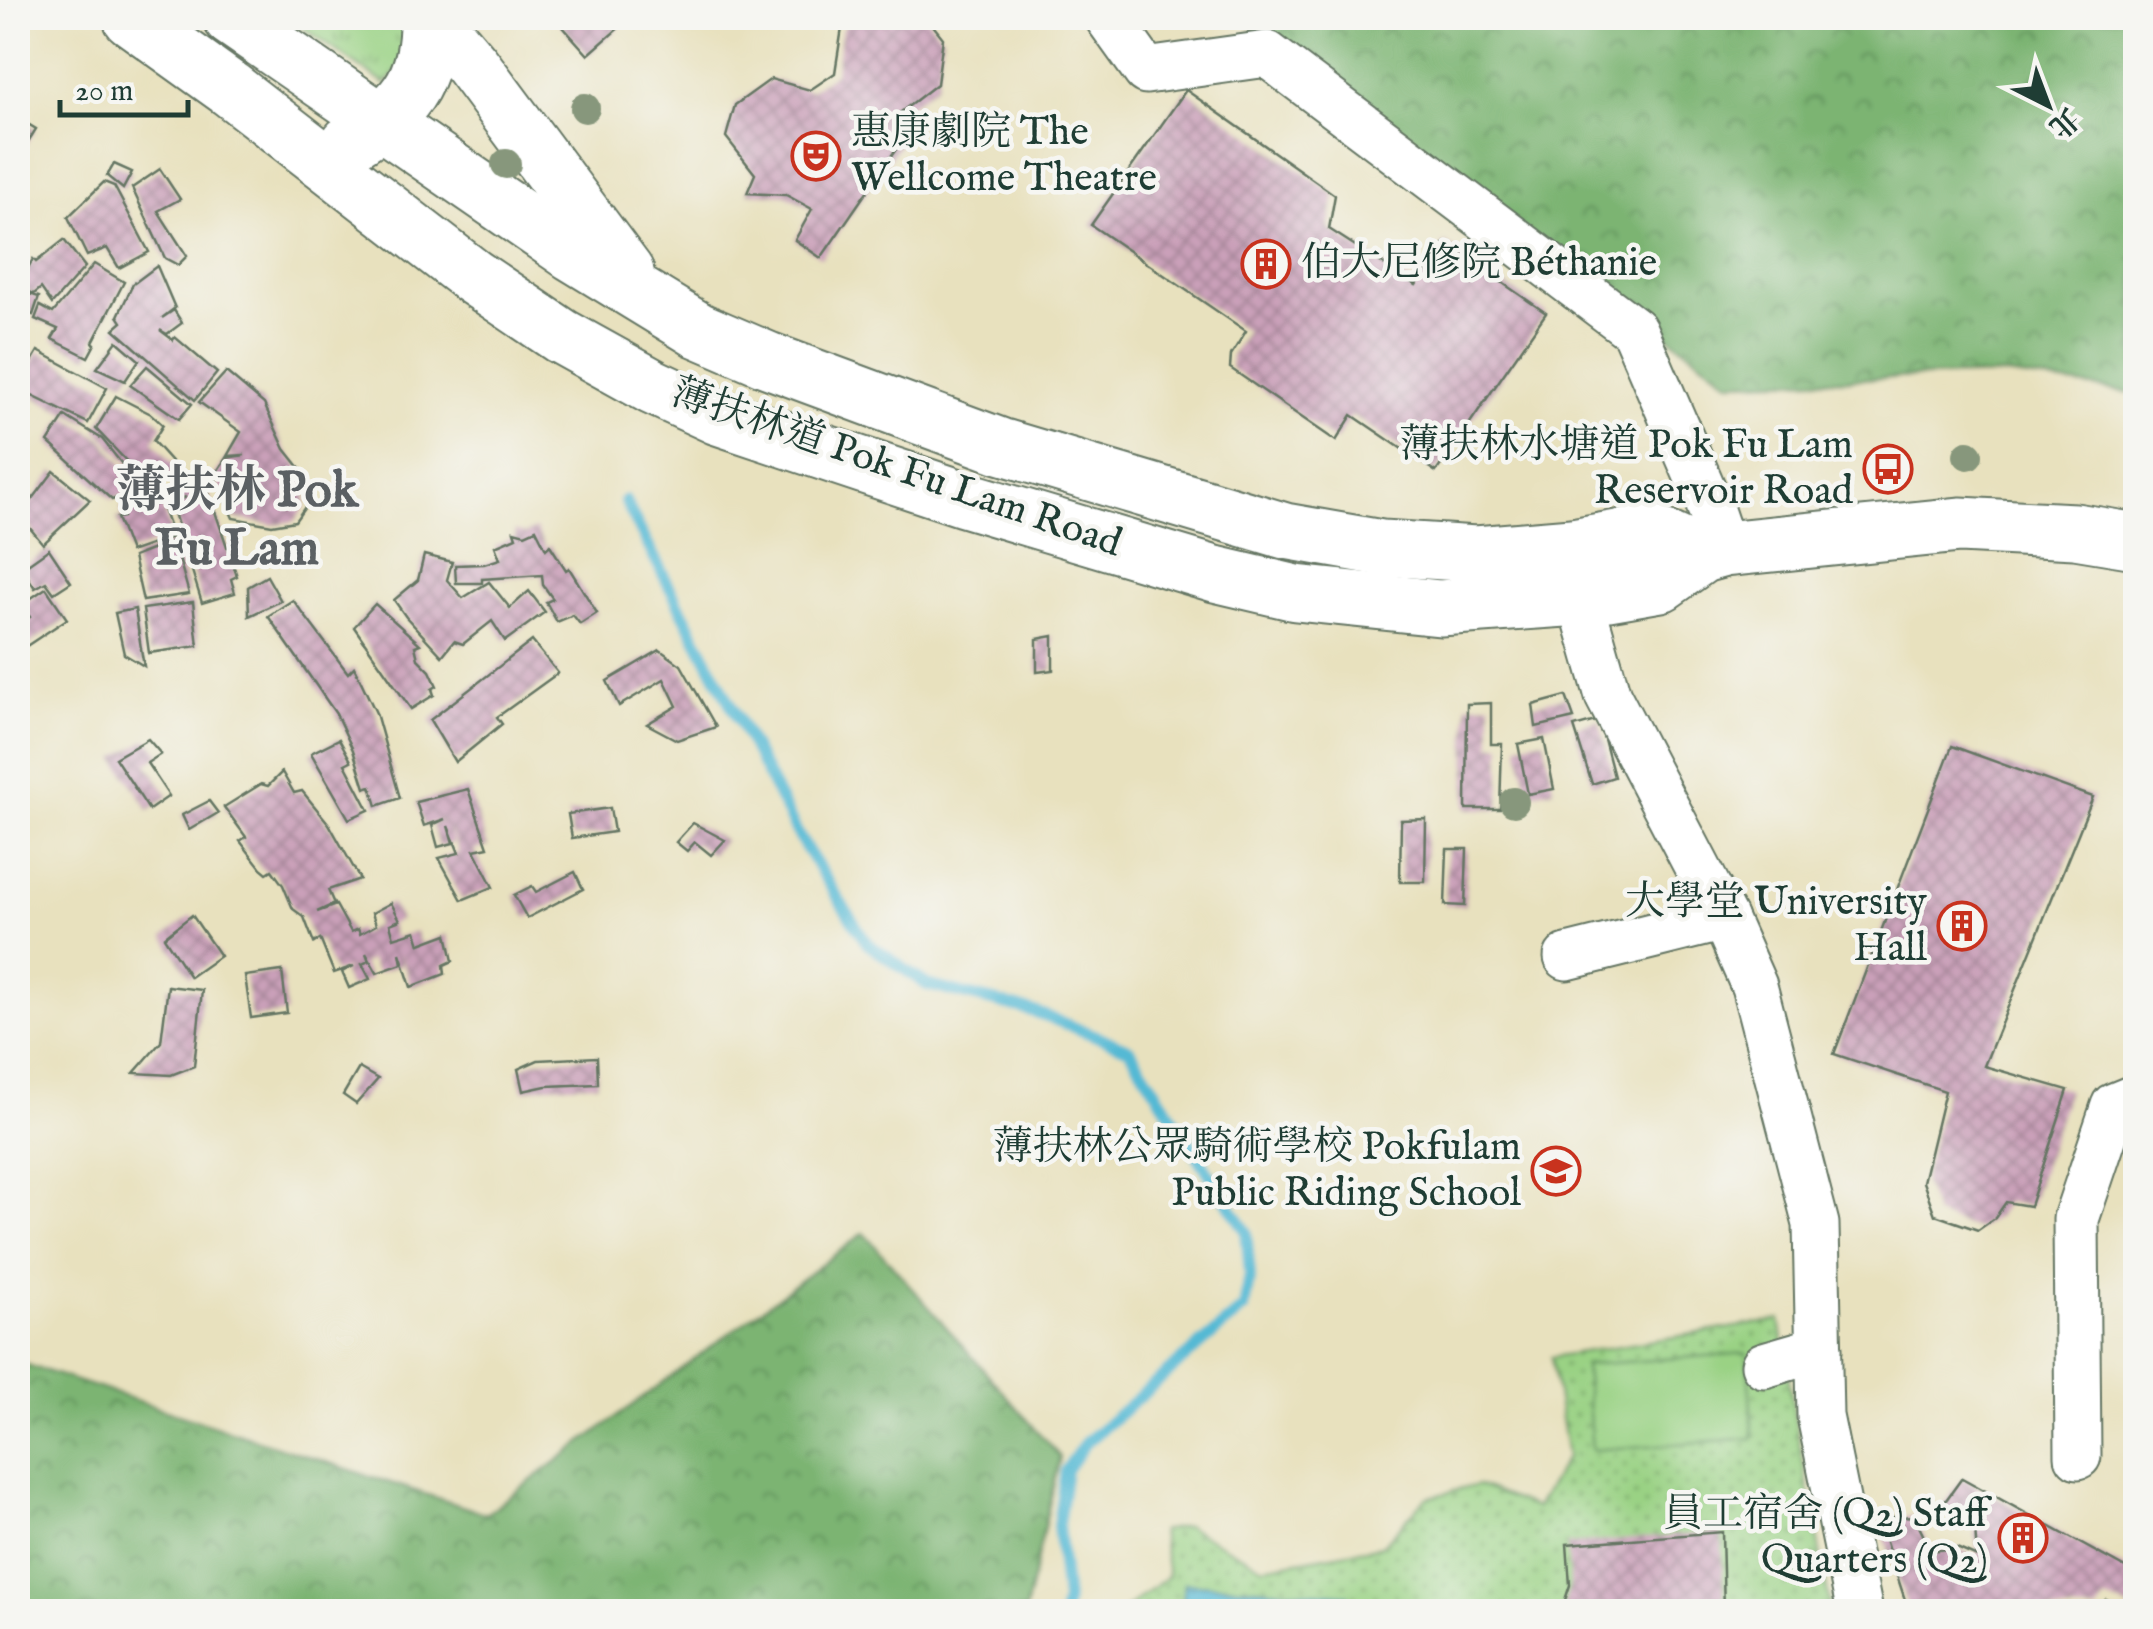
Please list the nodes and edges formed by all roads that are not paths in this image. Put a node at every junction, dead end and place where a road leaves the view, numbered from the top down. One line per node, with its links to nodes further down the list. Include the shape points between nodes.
1 (131, 18): 6 (main road, 薄扶林道 Pok Fu Lam Road)
2 (231, 18): 5 (main road, 薄扶林道 Pok Fu Lam Road)
3 (429, 18): 5 (main road, via 421,73 402,105); 7 (main road, 薄扶林道 Pok Fu Lam Road, via 472,65)
4 (1108, 18): 9 (street, via 1146,71 1266,54 1634,330 1701,484)
5 (380, 123): 6 (main road); 7 (main road, 薄扶林道 Pok Fu Lam Road)
6 (319, 156): 10 (main road, 薄扶林道 Pok Fu Lam Road, via 419,238 561,336 718,417 982,504 1296,593 1440,608)
7 (650, 302): 10 (main road, 薄扶林道 Pok Fu Lam Road, via 768,360 1000,446 1285,531)
8 (2136, 541): 9 (main road, 薄扶林道 Pok Fu Lam Road, via 1960,525)
9 (1713, 552): 10 (main road, 薄扶林道 Pok Fu Lam Road, via 1650,532)
10 (1576, 572): 11 (street, via 1608,696)
11 (1724, 918): 12 (street); 14 (street, via 1754,986 1816,1224)
12 (1567, 957)
13 (2136, 1097): 16 (street, via 2114,1106 2076,1219)
14 (1819, 1349): 15 (street); 17 (street, via 1820,1416)
15 (1764, 1365)
16 (2078, 1456)
17 (1860, 1612)

